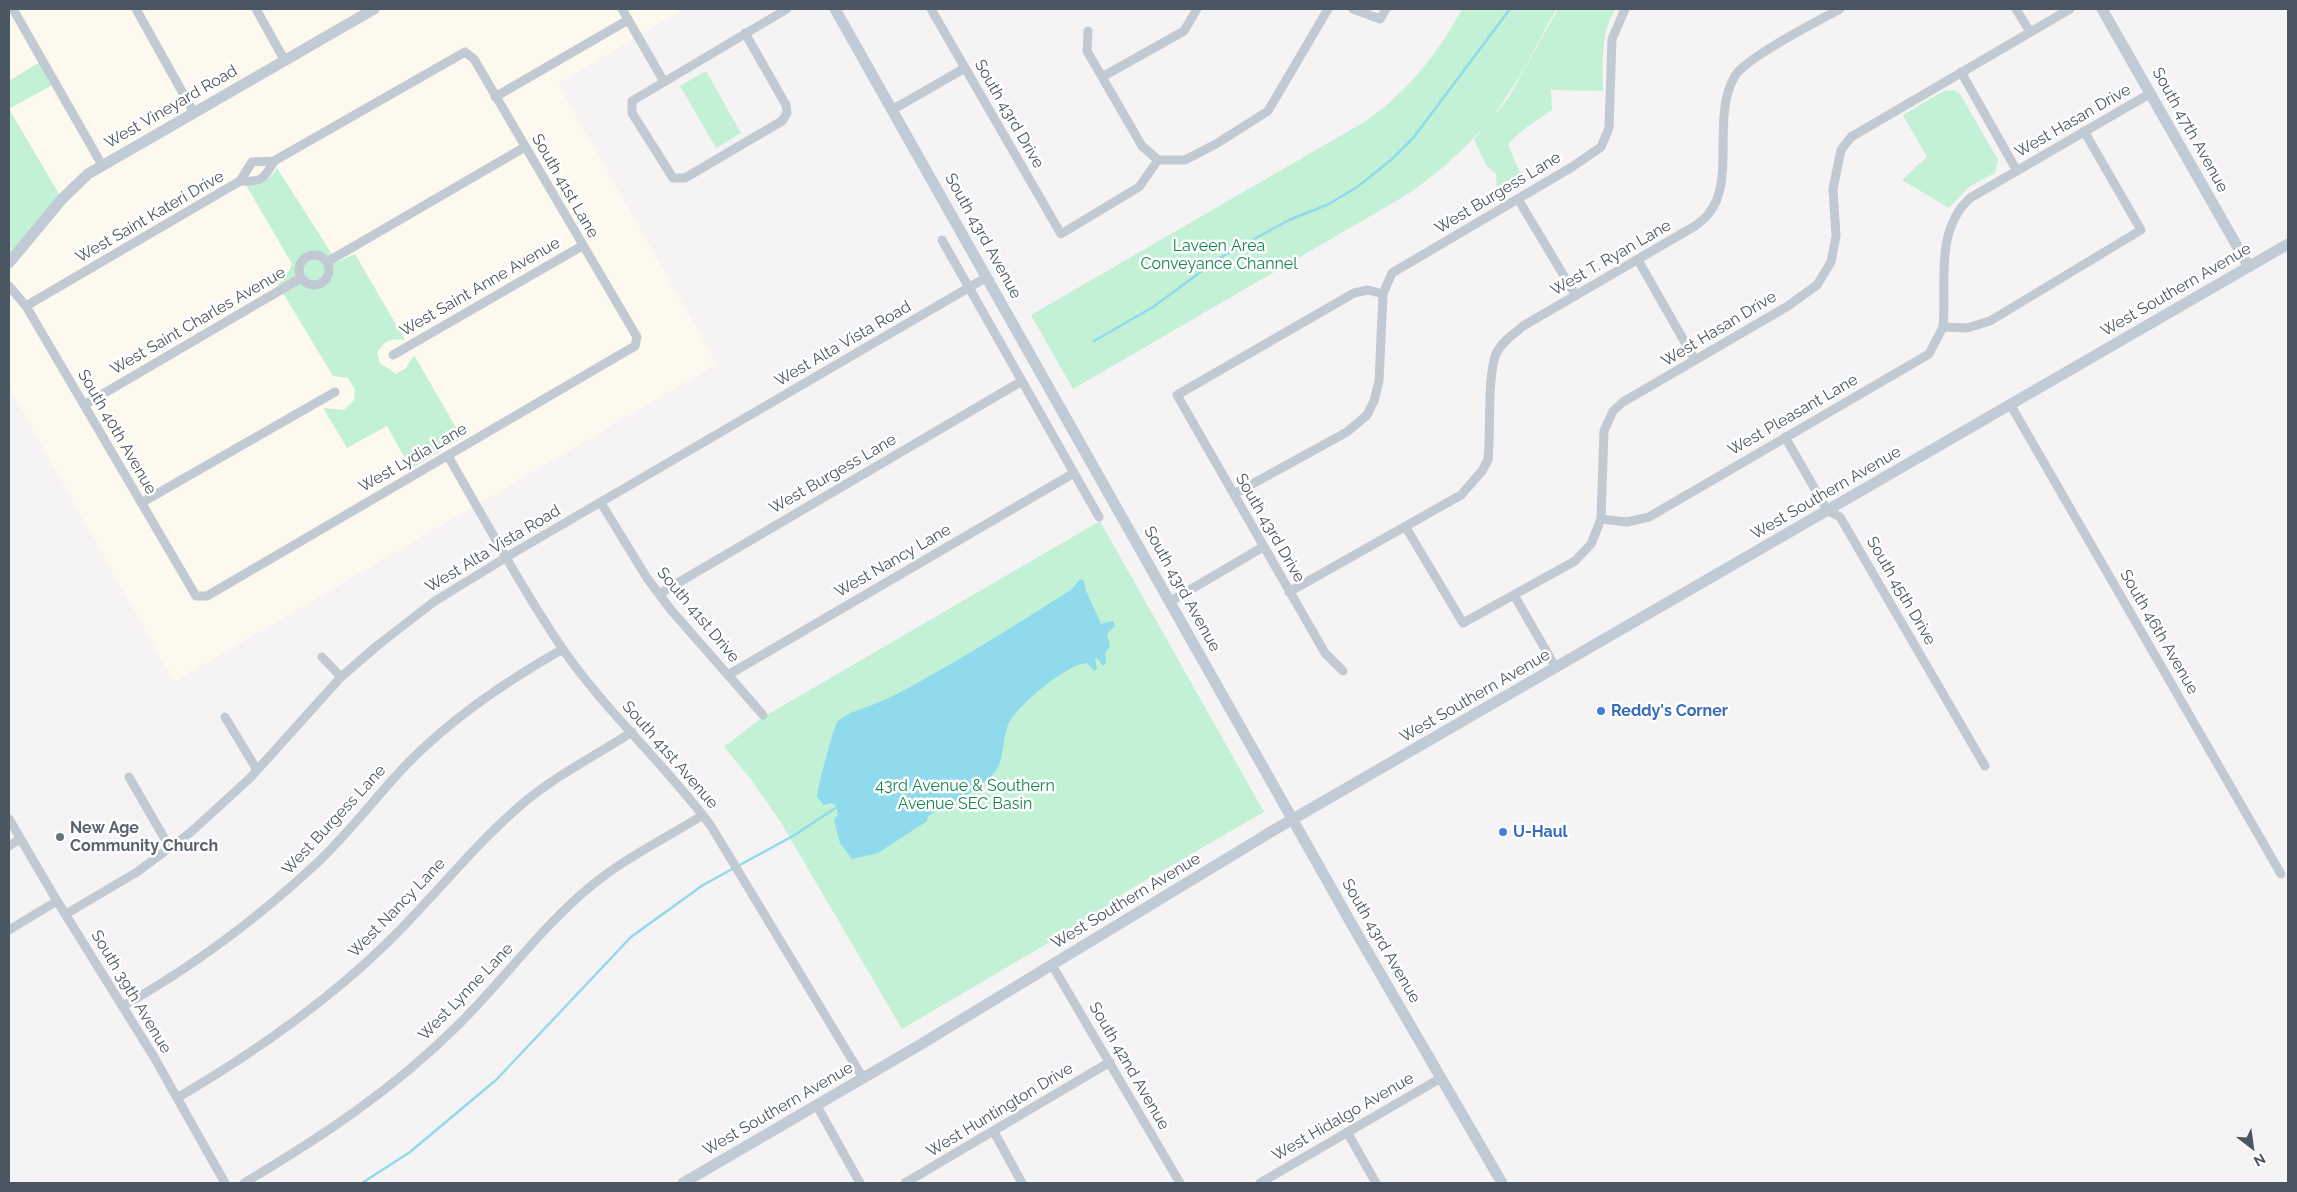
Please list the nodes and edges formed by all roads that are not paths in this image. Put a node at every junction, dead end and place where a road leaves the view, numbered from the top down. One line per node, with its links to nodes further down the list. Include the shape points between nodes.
1 (13, 9): 36 (street)
2 (136, 9): 31 (street)
3 (256, 9): 23 (street)
4 (374, 9): 23 (main road, West Vineyard Road)
5 (622, 9): 18 (street)
6 (787, 9): 21 (street)
7 (835, 9): 30 (main road, South 43rd Avenue)
8 (931, 9): 24 (street, South 43rd Drive)
9 (1197, 9): 26 (street, via 1184,31)
10 (1328, 9): 34 (street, via 1268,111 1185,160)
11 (1354, 9): 12 (street, via 1380,19)
12 (1386, 9)
13 (1840, 9): 43 (street, West T. Ryan Lane, via 1754,58 1735,76 1727,97 1723,124 1721,189 1710,213 1695,226)
14 (2016, 9): 20 (street)
15 (2070, 9): 20 (street)
16 (2102, 9): 28 (main road, South 47th Avenue)
17 (1624, 10): 39 (street, West Burgess Lane, via 1612,39 1609,128 1601,147)
18 (628, 20): 27 (street); 29 (street)
19 (1088, 31): 26 (street, via 1087,51)
20 (2030, 32): 25 (street)
21 (745, 33): 27 (street); 27 (street, via 786,105 786,116 681,179 673,178 630,108 633,99)
22 (466, 52): 29 (street, South 41st Lane, via 474,59); 35 (street, West Saint Kateri Drive)
23 (285, 61): 31 (main road, West Vineyard Road)
24 (965, 68): 30 (street); 34 (street, South 43rd Drive, via 1061,234 1139,187)
25 (1961, 72): 37 (street); 57 (street, West Hasan Drive, via 1851,137 1841,150 1834,189 1836,236 1830,262 1817,285 1788,306)
26 (1102, 77): 34 (street, via 1142,146)
27 (663, 80)
28 (2151, 93): 32 (street, West Hasan Drive); 46 (main road, South 47th Avenue)
29 (495, 97): 33 (street, South 41st Lane)
30 (892, 110): 47 (main road, South 43rd Avenue)
31 (194, 113): 36 (main road, West Vineyard Road)
32 (2084, 132): 37 (street, West Hasan Drive); 54 (street, via 2141,230 1990,321 1967,328)
33 (525, 147): 42 (street, South 41st Lane); 44 (street)
34 (1158, 160)
35 (274, 162): 38 (street, via 263,178 255,182); 38 (street, West Saint Kateri Drive, via 253,161)
36 (102, 164): 45 (main road, West Vineyard Road, via 62,199)
37 (2016, 171): 54 (street, West Hasan Drive, via 1970,198 1960,207 1949,230 1943,262)
38 (240, 182): 53 (street, West Saint Kateri Drive)
39 (1518, 198): 51 (street, West Burgess Lane, via 1392,273); 52 (street)
40 (942, 240): 50 (street)
41 (2288, 244): 46 (main road, West Southern Avenue)
42 (582, 246): 55 (street, South 41st Lane); 56 (street, West Saint Anne Avenue)
43 (1638, 260): 52 (street, West T. Ryan Lane); 57 (street)
44 (327, 262): 48 (street, West Saint Charles Avenue, via 314,255 306,257 299,270); 48 (street, West Saint Charles Avenue, via 329,270 322,283 306,284)
45 (9, 263)
46 (2248, 267): 60 (main road, West Southern Avenue)
47 (987, 277): 50 (street, West Alta Vista Road); 78 (main road, South 43rd Avenue)
48 (301, 278): 61 (street, West Saint Charles Avenue)
49 (9, 286): 53 (street, South 40th Avenue)
50 (969, 288): 58 (street); 67 (street, West Alta Vista Road)
51 (1383, 294): 65 (street, via 1379,381 1367,415 1347,432); 65 (street, South 43rd Drive, via 1368,290 1354,293 1177,395)
52 (1576, 296): 71 (street, West T. Ryan Lane, via 1523,326 1504,342 1496,354 1492,374 1488,460 1461,495)
53 (26, 306): 61 (street, South 40th Avenue)
54 (1943, 327): 62 (street, West Pleasant Lane, via 1929,354)
55 (637, 337): 63 (street, West Lydia Lane, via 635,346)
56 (393, 355)
57 (1694, 360): 70 (street, West Hasan Drive, via 1613,411 1604,431)
58 (1022, 381): 64 (street); 75 (street, West Burgess Lane)
59 (335, 392): 66 (street)
60 (2010, 404): 68 (main road, West Southern Avenue); 97 (street, South 46th Avenue)
61 (84, 405): 66 (street, South 40th Avenue)
62 (1785, 437): 68 (street, South 45th Drive); 70 (street, West Pleasant Lane, via 1649,517 1627,522)
63 (448, 456): 73 (street, South 41st Avenue); 77 (street, West Lydia Lane, via 207,596)
64 (1074, 473): 69 (street); 83 (street, West Nancy Lane)
65 (1234, 494): 72 (street, South 43rd Drive)
66 (141, 502): 77 (street, South 40th Avenue)
67 (601, 502): 73 (street, West Alta Vista Road); 75 (street, South 41st Drive)
68 (1827, 510): 81 (main road, West Southern Avenue); 88 (street, South 45th Drive, via 1840,517)
69 (1099, 517)
70 (1601, 518): 76 (street, via 1592,544 1574,561)
71 (1405, 526): 74 (street); 76 (street, via 1463,623)
72 (1263, 547): 74 (street, South 43rd Drive); 78 (street)
73 (506, 557): 79 (street, South 41st Avenue); 84 (street, West Alta Vista Road, via 428,606)
74 (1289, 592): 82 (street, South 43rd Drive, via 1325,653)
75 (659, 594): 83 (street, South 41st Drive)
76 (1514, 595): 81 (street)
77 (196, 596)
78 (1171, 600): 93 (main road, South 43rd Avenue)
79 (563, 649): 87 (street, South 41st Avenue); 102 (street, West Burgess Lane, via 493,693 428,744 318,862 248,924 182,971)
80 (322, 657): 84 (street)
81 (1556, 668): 93 (main road, West Southern Avenue)
82 (1344, 671)
83 (728, 675): 85 (street, South 41st Drive)
84 (341, 677): 89 (street, West Alta Vista Road)
85 (764, 715)
86 (225, 717): 89 (street)
87 (632, 732): 91 (street, South 41st Avenue); 106 (street, West Nancy Lane, via 572,768 523,803 490,832 390,940 310,1011 234,1065)
88 (1985, 766)
89 (257, 770): 96 (street, West Alta Vista Road)
90 (129, 777): 96 (street)
91 (703, 816): 104 (street, South 41st Avenue); 111 (street, West Lynne Lane, via 637,854 592,885 550,925 457,1027 415,1065 342,1122)
92 (9, 819): 94 (street, South 39th Avenue)
93 (1292, 820): 101 (main road, West Southern Avenue); 105 (main road, South 43rd Avenue)
94 (20, 839): 95 (street); 98 (street, South 39th Avenue)
95 (9, 846)
96 (170, 848): 99 (street, West Alta Vista Road, via 137,872)
97 (2281, 874)
98 (57, 901): 99 (street, South 39th Avenue); 100 (street)
99 (66, 914): 102 (street, South 39th Avenue)
100 (9, 930)
101 (1052, 965): 103 (street, South 42nd Avenue); 104 (main road, West Southern Avenue)
102 (123, 1006): 106 (street, South 39th Avenue)
103 (1110, 1062): 108 (street, West Huntington Drive); 116 (street, South 42nd Avenue)
104 (863, 1078): 107 (main road, West Southern Avenue)
105 (1441, 1078): 109 (street, West Hidalgo Avenue); 119 (main road, South 43rd Avenue)
106 (177, 1098): 110 (street, South 39th Avenue)
107 (816, 1106): 112 (main road, West Southern Avenue); 113 (street)
108 (994, 1132): 114 (street, West Huntington Drive); 115 (street)
109 (1347, 1132): 117 (street, West Hidalgo Avenue); 118 (street)
110 (225, 1183)
111 (244, 1183)
112 (683, 1183)
113 (860, 1183)
114 (905, 1183)
115 (1022, 1183)
116 (1180, 1183)
117 (1260, 1183)
118 (1376, 1183)
119 (1502, 1183)

